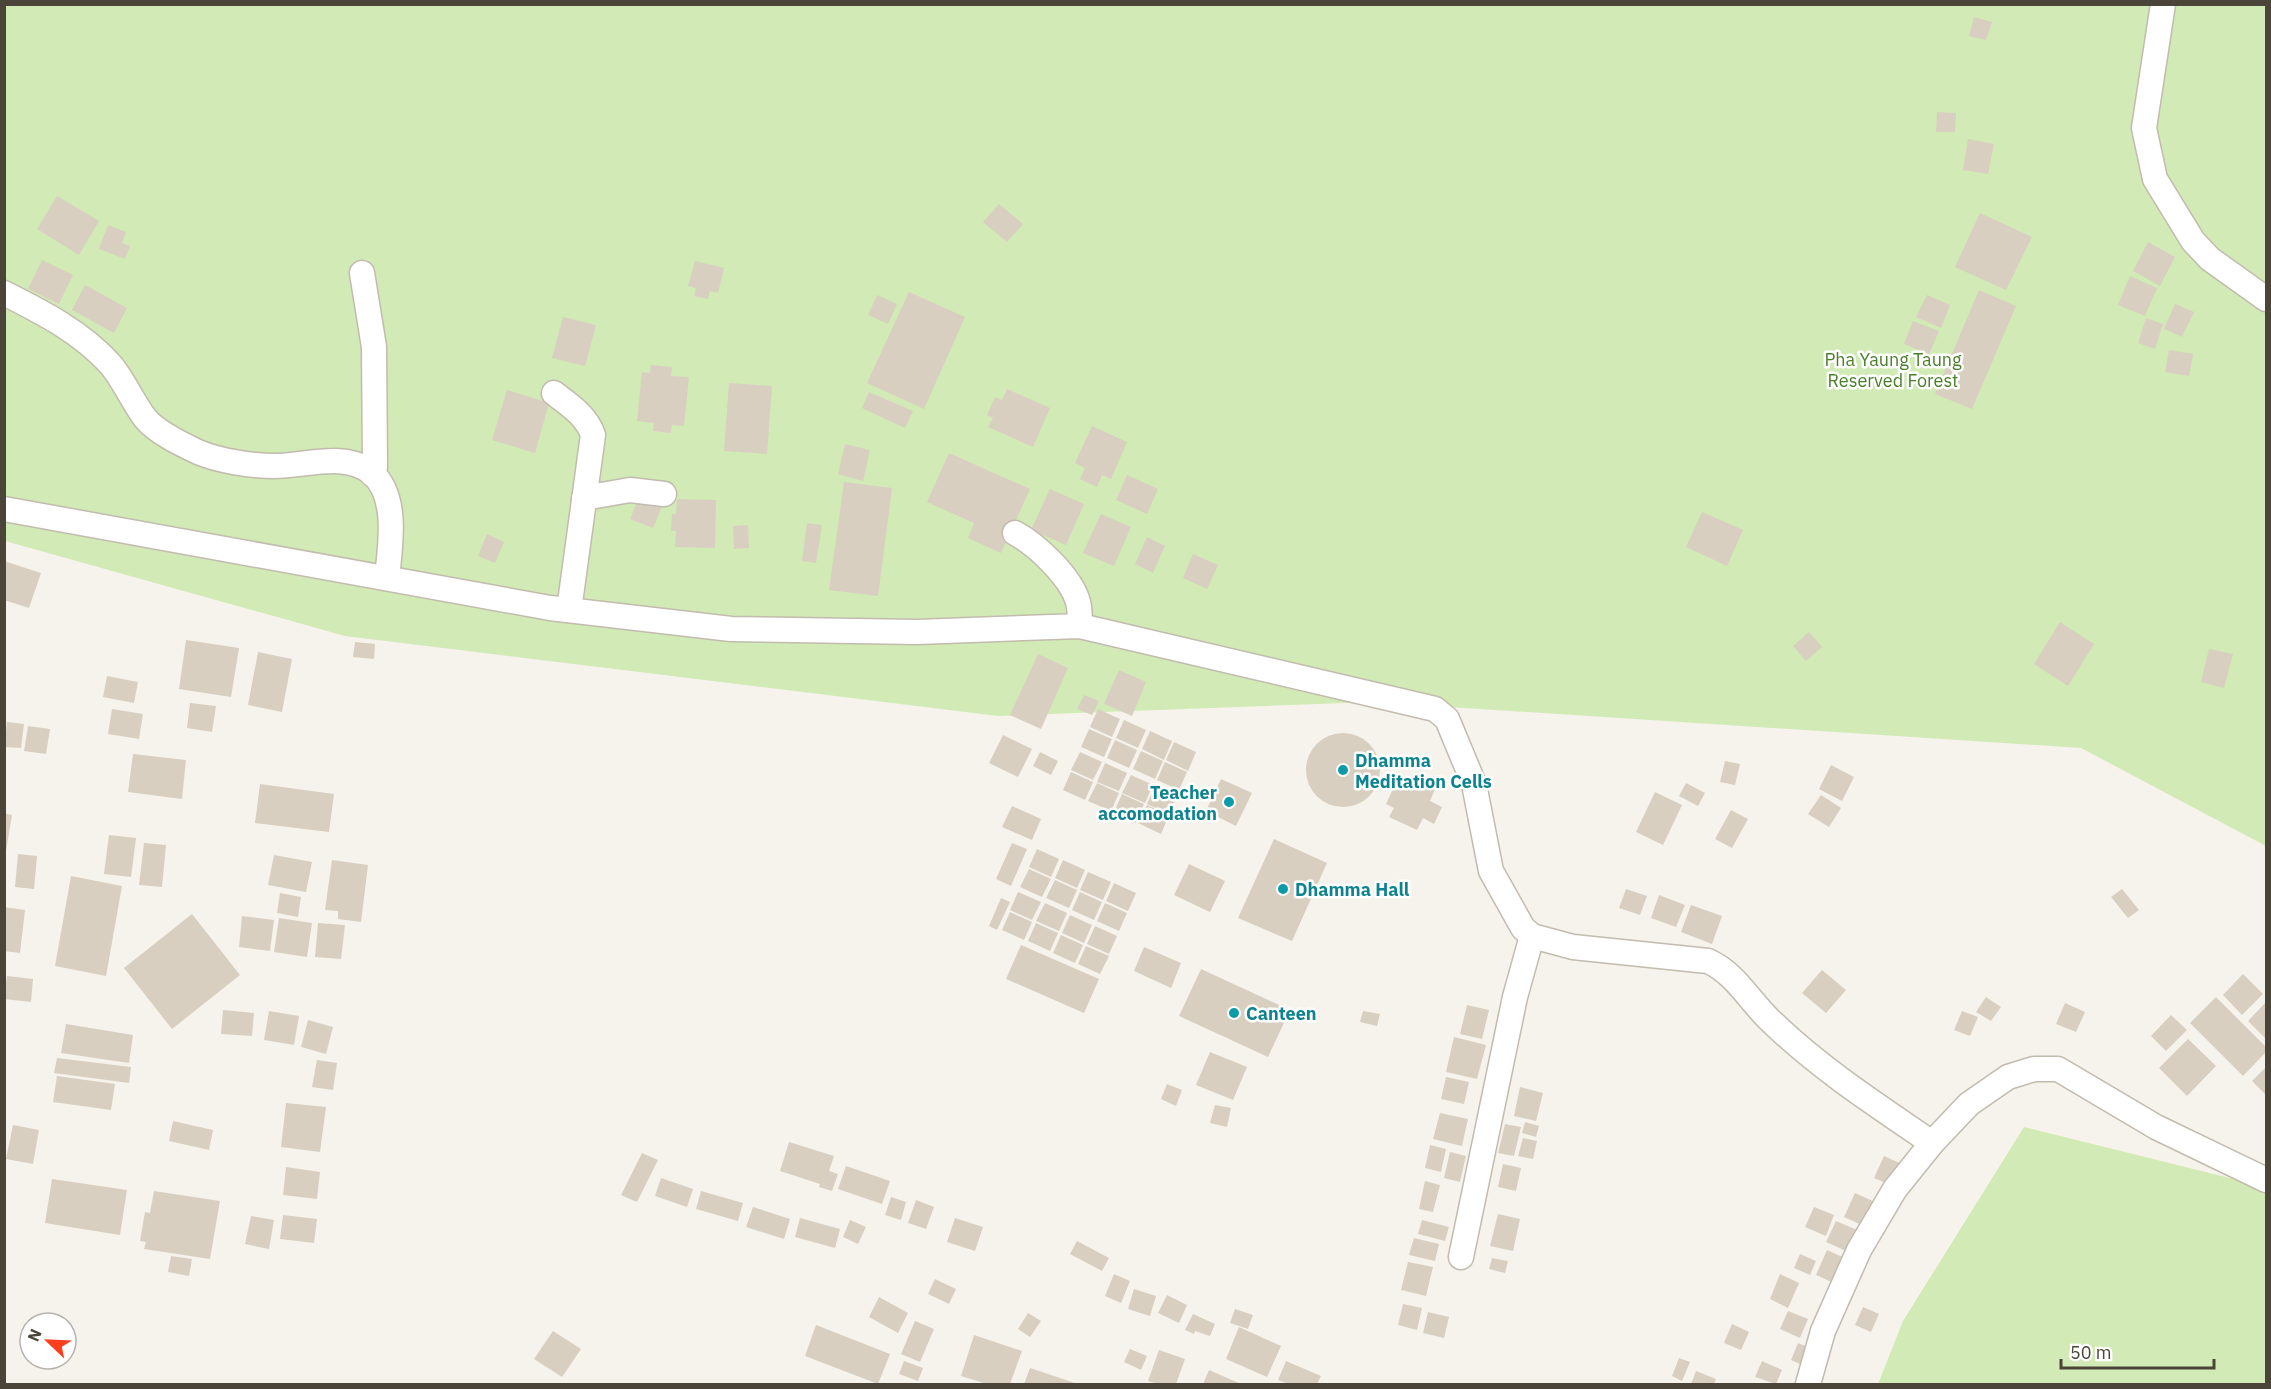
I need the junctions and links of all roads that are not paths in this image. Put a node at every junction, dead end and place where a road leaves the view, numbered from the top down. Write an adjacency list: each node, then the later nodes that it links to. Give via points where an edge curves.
1 (2163, 4): 4 (street, via 2144,128 2155,179 2205,253)
2 (362, 273): 6 (street, via 374,347)
3 (4, 293): 6 (street, via 72,330 110,364 146,419 200,453 272,466 347,462)
4 (2266, 299)
5 (554, 393): 8 (street, via 581,414 593,435)
6 (372, 474): 11 (street, via 380,484 391,515)
7 (664, 494): 8 (street, via 630,490)
8 (584, 498): 12 (street)
9 (4, 509): 11 (street)
10 (1015, 533): 13 (street, via 1029,541 1066,580 1078,603)
11 (387, 578): 12 (street)
12 (569, 610): 13 (street, via 731,629 917,632)
13 (1080, 626): 14 (street, via 1435,709 1447,719 1474,784 1491,871 1523,928)
14 (1532, 936): 15 (street, via 1574,947 1719,965 1772,1023 1824,1068); 17 (street, via 1515,997)
15 (1932, 1143): 16 (street, via 1969,1104 2008,1077 2034,1069 2058,1069 2156,1128); 18 (street, via 1895,1190 1859,1250 1823,1331)
16 (2266, 1180)
17 (1461, 1257)
18 (1808, 1384)

